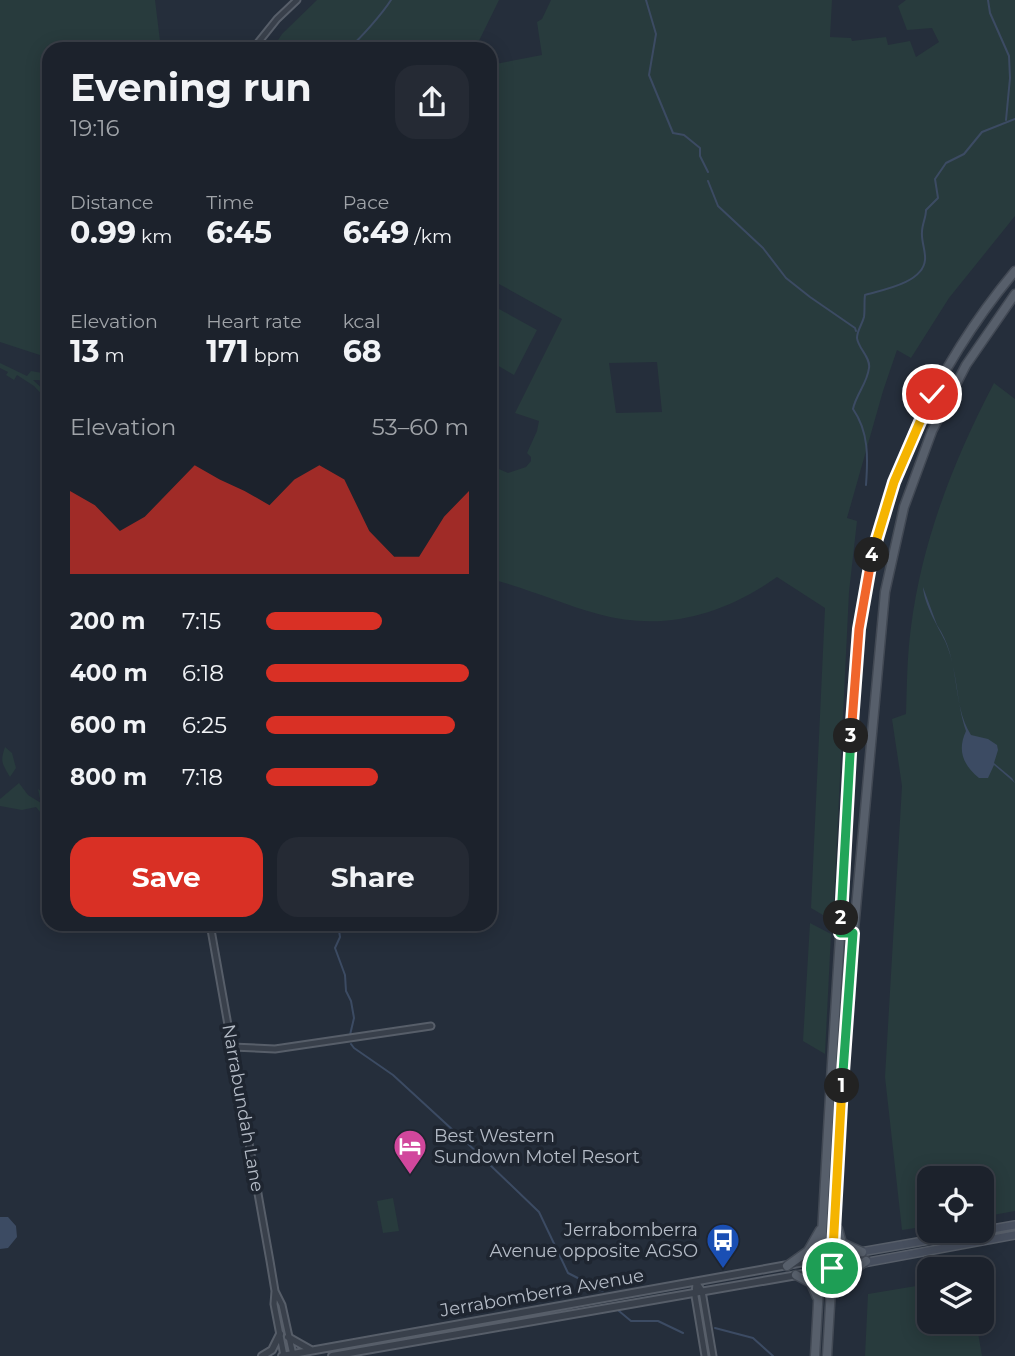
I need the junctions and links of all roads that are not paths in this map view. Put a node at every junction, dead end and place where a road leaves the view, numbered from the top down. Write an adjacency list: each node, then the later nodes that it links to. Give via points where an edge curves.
1 (296, 0): 2 (street)
2 (259, 42)
3 (1015, 271): 6 (main road, via 973,326 932,394 894,482 873,552 857,651)
4 (1015, 294): 7 (main road, via 985,335 944,407 922,454 898,532 881,625)
5 (211, 931): 9 (street, Narrabundah Lane)
6 (840, 933): 7 (main road); 11 (main road)
7 (853, 933): 10 (main road)
8 (431, 1026): 9 (street, via 275,1049)
9 (232, 1047): 25 (street, Narrabundah Lane)
10 (836, 1191): 15 (main road, via 839,1238); 16 (main road)
11 (823, 1219): 17 (main road); 19 (main road, via 808,1251)
12 (1015, 1226): 13 (main road, Jerrabomberra Avenue); 14 (main road)
13 (996, 1228): 14 (main road); 15 (main road, Jerrabomberra Avenue)
14 (1010, 1235): 18 (main road, Jerrabomberra Avenue)
15 (862, 1251): 16 (main road, Jerrabomberra Avenue)
16 (833, 1257): 17 (main road, Jerrabomberra Avenue); 20 (main road)
17 (821, 1259): 19 (street, Jerrabomberra Avenue); 21 (main road)
18 (866, 1261): 20 (main road, Jerrabomberra Avenue); 27 (main road, via 838,1281)
19 (788, 1266): 23 (street, Jerrabomberra Avenue)
20 (832, 1268): 21 (main road, Jerrabomberra Avenue); 27 (main road)
21 (820, 1271): 22 (street, Jerrabomberra Avenue); 29 (main road)
22 (796, 1275): 26 (street, Jerrabomberra Avenue); 29 (main road, via 811,1283)
23 (696, 1282): 24 (street, Jerrabomberra Avenue); 26 (street)
24 (679, 1285): 28 (street); 32 (street, Jerrabomberra Avenue)
25 (275, 1291): 30 (street, Narrabundah Lane); 31 (street, Narrabundah Lane)
26 (699, 1292): 28 (street, Jerrabomberra Avenue); 37 (street); 38 (street)
27 (831, 1292): 40 (main road)
28 (681, 1295): 36 (street, Jerrabomberra Avenue)
29 (818, 1300): 39 (main road)
30 (280, 1334): 34 (street, via 272,1350); 35 (street, Narrabundah Lane)
31 (288, 1337): 32 (street); 33 (street, Narrabundah Lane)
32 (311, 1350): 33 (street, Jerrabomberra Avenue)
33 (293, 1355): 35 (street, Jerrabomberra Avenue)
34 (262, 1356)
35 (283, 1356)
36 (332, 1356)
37 (705, 1356)
38 (713, 1356)
39 (815, 1356)
40 (827, 1356)

